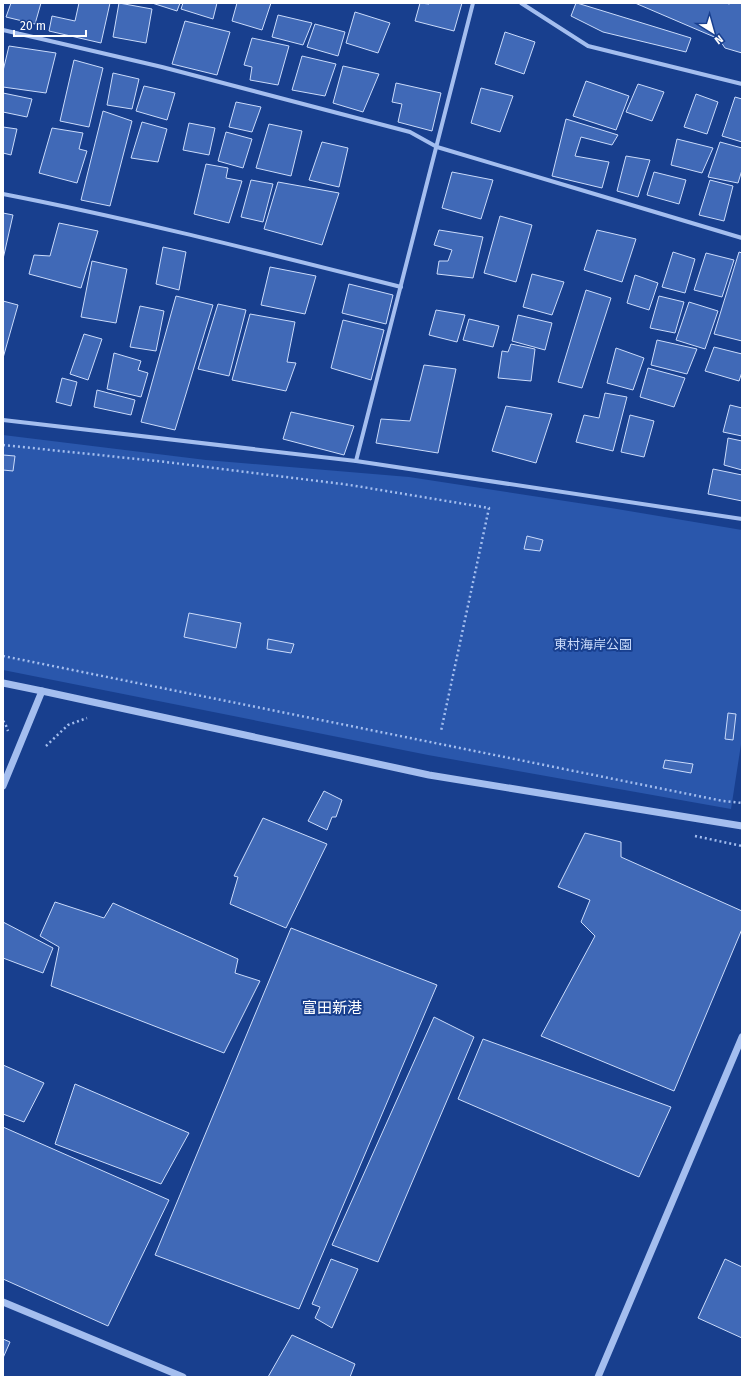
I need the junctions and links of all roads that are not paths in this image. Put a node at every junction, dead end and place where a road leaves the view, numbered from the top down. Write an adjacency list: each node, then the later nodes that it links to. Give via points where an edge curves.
1 (473, 3): 5 (street)
2 (521, 3): 4 (street, via 588,46)
3 (3, 30): 5 (street, via 162,67 410,132)
4 (742, 84)
5 (437, 147): 7 (street); 8 (street)
6 (3, 194): 8 (street, via 232,244)
7 (742, 238)
8 (401, 287): 10 (street)
9 (3, 420): 10 (street)
10 (356, 461): 11 (street)
11 (742, 519)
12 (3, 683): 13 (street)
13 (42, 691): 14 (street); 15 (street, via 429,775)
14 (3, 786)
15 (742, 826)
16 (742, 1037): 19 (street)
17 (3, 1302): 18 (street)
18 (183, 1377)
19 (598, 1377)

